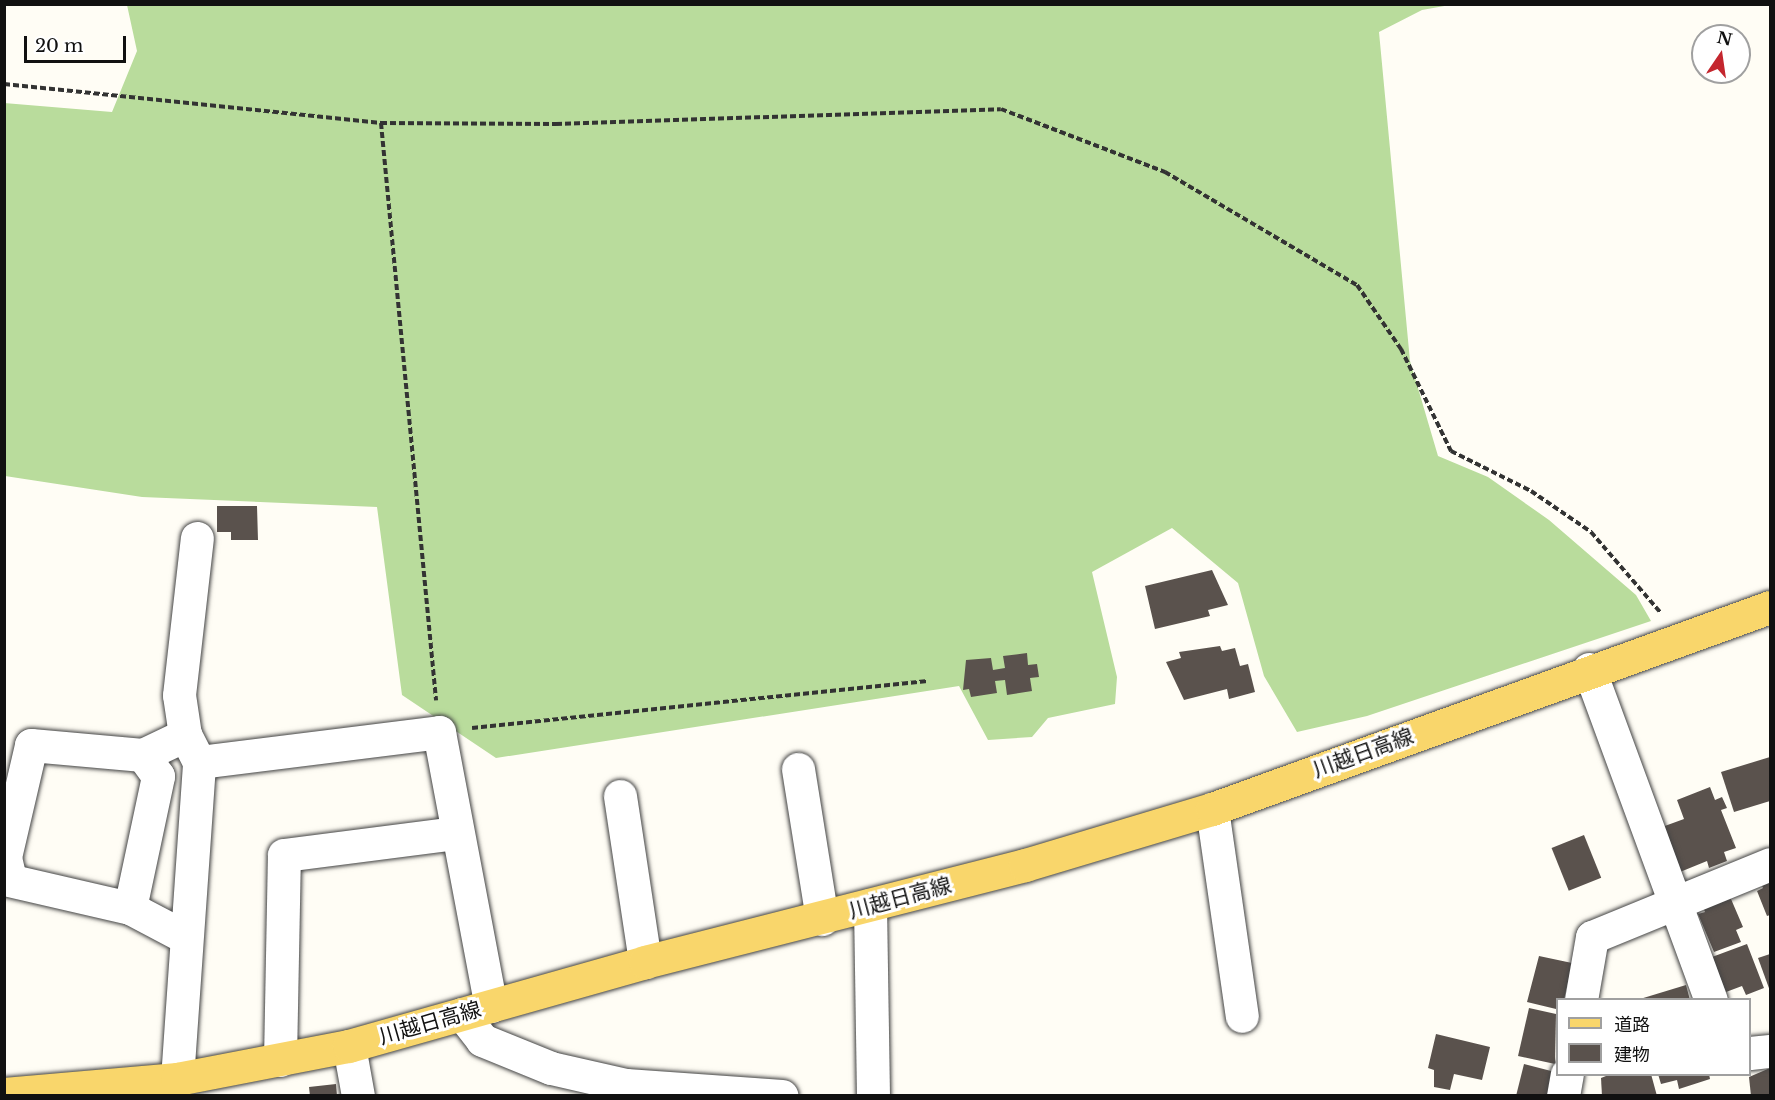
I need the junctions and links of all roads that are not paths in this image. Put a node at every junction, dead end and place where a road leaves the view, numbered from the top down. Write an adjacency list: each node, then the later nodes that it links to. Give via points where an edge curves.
1 (197, 538): 4 (street, via 179,695)
2 (1770, 607): 3 (main road, 川越日高線)
3 (1589, 669): 8 (main road, 川越日高線); 12 (street)
4 (192, 749): 5 (street); 9 (street, via 439,732); 16 (street)
5 (143, 755): 11 (street, via 31,745 5,857); 14 (street, via 158,776)
6 (798, 769): 15 (street)
7 (620, 796): 17 (street)
8 (1212, 809): 13 (main road, 川越日高線); 21 (street)
9 (456, 833): 20 (street); 25 (street, via 284,855)
10 (1770, 864): 12 (street)
11 (7, 879): 14 (street)
12 (1674, 900): 18 (street, via 1592,937); 19 (street)
13 (870, 905): 15 (main road, 川越日高線); 33 (street)
14 (130, 908): 16 (street)
15 (822, 919): 17 (main road, 川越日高線)
16 (185, 937): 27 (street)
17 (645, 962): 20 (main road, 川越日高線)
18 (1581, 998)
19 (1711, 998)
20 (476, 1010): 22 (main road, 川越日高線); 29 (street, via 482,1040 551,1068)
21 (1242, 1016)
22 (349, 1047): 25 (main road, 川越日高線); 31 (street)
23 (1770, 1051): 24 (street)
24 (1751, 1053)
25 (280, 1060): 27 (main road, 川越日高線)
26 (1567, 1076): 34 (street)
27 (177, 1079): 28 (main road, 川越日高線)
28 (68, 1092): 30 (main road, 川越日高線)
29 (697, 1094): 32 (street)
30 (4, 1095)
31 (358, 1095)
32 (782, 1095)
33 (873, 1095)
34 (1563, 1095)

